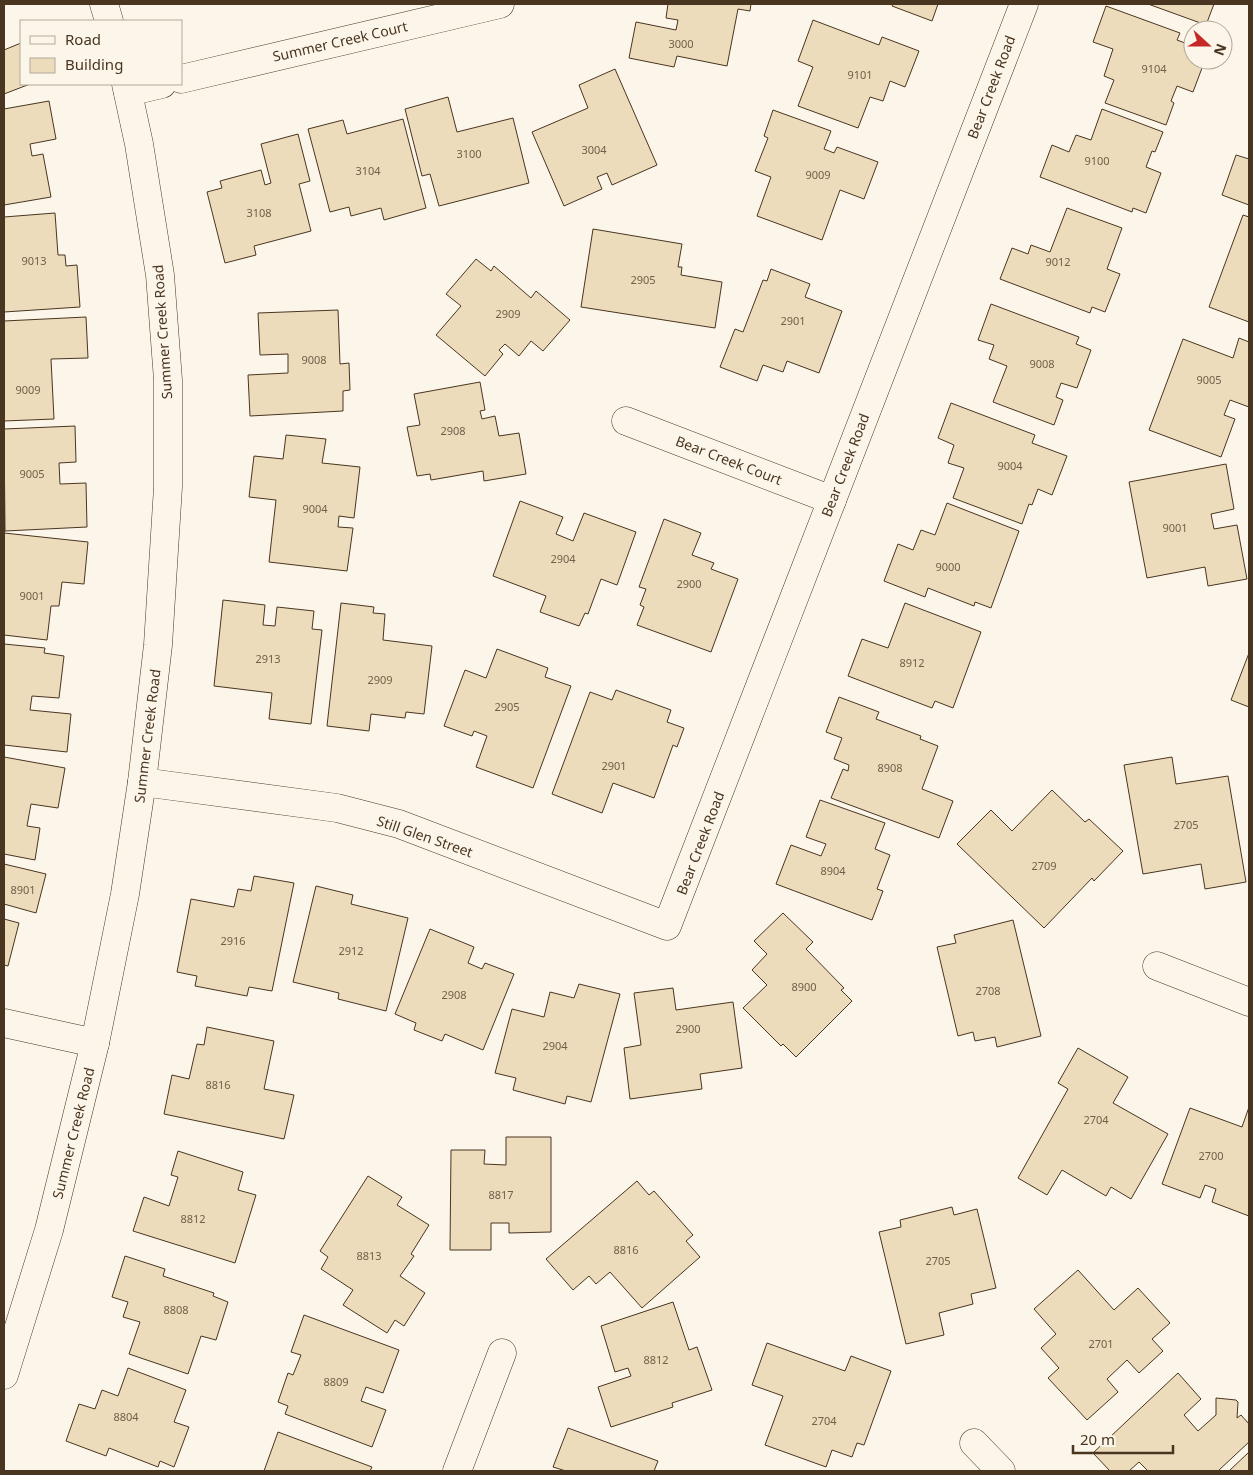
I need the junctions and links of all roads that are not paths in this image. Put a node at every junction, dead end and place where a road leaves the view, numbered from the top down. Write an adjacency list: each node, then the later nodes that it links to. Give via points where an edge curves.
1 (104, 4): 4 (street)
2 (500, 4): 5 (street, Summer Creek Court)
3 (1024, 4): 9 (street, Bear Creek Road)
4 (109, 20)
5 (182, 79)
6 (153, 85): 7 (street)
7 (127, 88): 10 (street, Summer Creek Road, via 140,144 160,275 168,380 168,487 158,645)
8 (626, 421): 9 (street, Bear Creek Court)
9 (832, 500): 11 (street, Bear Creek Road)
10 (142, 782): 11 (street, Still Glen Street, via 337,808 399,824); 15 (street, Summer Creek Road, via 125,894)
11 (667, 926)
12 (1157, 966): 13 (street)
13 (1249, 1002)
14 (4, 1023): 15 (street)
15 (95, 1043): 17 (street, Summer Creek Road, via 49,1230)
16 (502, 1353): 19 (street)
17 (4, 1375)
18 (974, 1443): 20 (street)
19 (457, 1471)
20 (1000, 1471)

